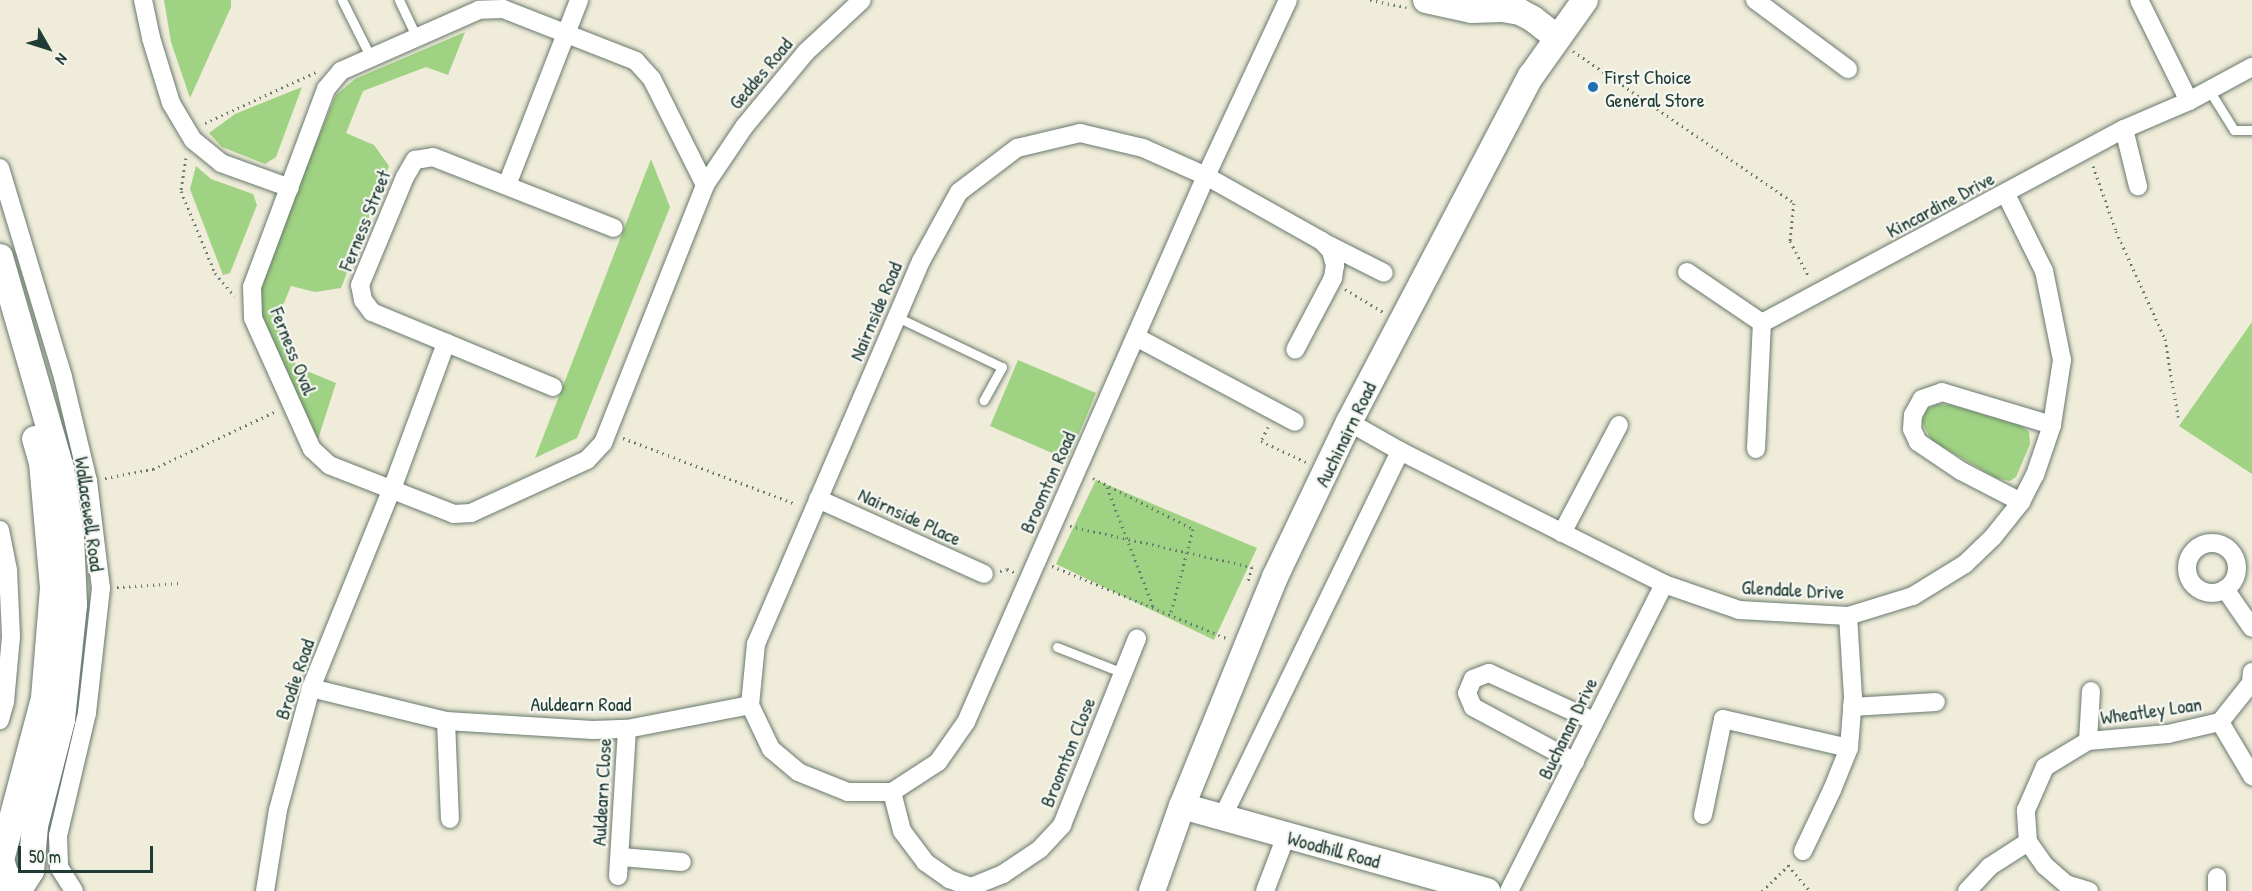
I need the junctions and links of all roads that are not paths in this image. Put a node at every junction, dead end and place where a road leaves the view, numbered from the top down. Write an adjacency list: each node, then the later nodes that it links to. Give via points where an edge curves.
1 (143, 0): 27 (street, via 171,103 193,140 221,163)
2 (342, 0): 15 (lane)
3 (399, 0): 13 (lane)
4 (579, 0): 12 (street)
5 (862, 0): 25 (street, Geddes Road, via 806,52 744,127)
6 (1288, 0): 23 (street, Broomton Road)
7 (1426, 0): 11 (street, via 1472,10)
8 (1755, 0): 17 (street)
9 (2139, 0): 19 (street)
10 (1573, 4): 14 (street, Auchinairn Road)
11 (1522, 6): 14 (street)
12 (567, 33): 13 (street, Ferness Oval, via 504,9 479,10); 24 (street); 25 (street, Ferness Oval, via 636,62 652,79)
13 (417, 38): 15 (street, Ferness Oval)
14 (1557, 38): 43 (street, Auchinairn Road, via 1531,76)
15 (371, 58): 27 (street, Ferness Oval, via 341,71 326,89)
16 (2252, 67): 18 (street, Kincardine Drive)
17 (1848, 69)
18 (2210, 90): 19 (street, Kincardine Drive); 21 (lane, via 2234,130)
19 (2189, 101): 20 (street, Kincardine Drive)
20 (2124, 129): 26 (street); 28 (street, Kincardine Drive)
21 (2252, 130)
22 (0, 168): 89 (street, Wallacewell Road, via 63,377 88,482 101,588 87,713 58,836 58,867)
23 (1206, 176): 30 (street, Nairnside Road); 34 (street, Nairnside Road, via 1143,148 1080,134 1017,148 959,192 921,261); 37 (street, Broomton Road)
24 (507, 184): 29 (street, Ferness Street); 38 (street, Ferness Street, via 433,157 415,160 360,285 363,300 372,312)
25 (705, 185): 48 (street, Ferness Oval, via 603,443 587,460 471,513 454,514)
26 (2138, 186)
27 (290, 188): 48 (street, Ferness Oval, via 252,287 252,318 312,449 329,465)
28 (2006, 194): 36 (street, Kincardine Drive); 45 (street, Glendale Drive, via 2044,271 2062,360)
29 (614, 228)
30 (1322, 241): 33 (street, Nairnside Road); 39 (street, via 1331,251 1335,265 1331,282)
31 (0, 257): 88 (street, Wallacewell Road, via 61,470 72,536 74,604 62,720 35,826 31,871)
32 (1687, 272): 36 (street)
33 (1384, 273)
34 (897, 317): 41 (lane, via 1002,367); 50 (street, Nairnside Road)
35 (0, 319): 87 (street, Wallacewell Road, via 42,463 53,588 44,698 1,860)
36 (1762, 323): 46 (street)
37 (1136, 337): 42 (street); 76 (street, Broomton Road, via 966,722 938,762)
38 (446, 343): 40 (street, Ferness Street); 48 (street)
39 (1294, 350)
40 (553, 387)
41 (984, 400)
42 (1295, 422)
43 (1349, 422): 47 (street, Glendale Drive); 77 (street, Auchinairn Road, via 1264,604)
44 (1619, 425): 52 (street)
45 (2052, 425): 49 (street, Glendale Drive, via 2044,455); 49 (street, via 1942,392 1922,399 1913,415 1912,429 1918,442 1961,471)
46 (1756, 449)
47 (1400, 450): 52 (street, Glendale Drive); 79 (street)
48 (392, 489): 62 (street, Brodie Road)
49 (2020, 502): 56 (street, Glendale Drive, via 1993,537 1965,564 1913,596)
50 (816, 504): 53 (street, Nairnside Place); 65 (street, Nairnside Road, via 756,644)
51 (0, 530): 67 (street, via 8,570 11,637 6,702)
52 (1562, 533): 54 (street, Glendale Drive)
53 (984, 574)
54 (1664, 584): 56 (street, Glendale Drive, via 1739,610); 69 (street, Buchanan Drive)
55 (2225, 590): 57 (street)
56 (1848, 616): 66 (street)
57 (2252, 628)
58 (1137, 638): 61 (street, Broomton Close)
59 (1057, 647): 61 (lane)
60 (2252, 672): 70 (street, Wheatley Loan, via 2251,683)
61 (1123, 673): 76 (street, Broomton Close, via 1062,825 1040,849 1003,874 971,887 933,868 902,831)
62 (311, 688): 68 (street, Auldearn Road); 90 (street, Brodie Road, via 278,810)
63 (2091, 691): 72 (street, Wheatley Loan)
64 (1936, 702): 66 (street)
65 (750, 705): 71 (street, Auldearn Road); 76 (street, via 771,749 798,772 848,792)
66 (1852, 707): 73 (street)
67 (0, 720)
68 (446, 721): 71 (street, Auldearn Road); 80 (street)
69 (1594, 721): 74 (street, Buchanan Drive); 74 (street, via 1490,674 1473,679 1467,693 1473,707)
70 (2220, 722): 72 (street, Wheatley Loan, via 2168,734); 75 (street, Wheatley Loan)
71 (627, 729): 84 (street, Auldearn Close)
72 (2088, 741): 82 (street, Wheatley Loan, via 2045,767 2026,810)
73 (1849, 748): 78 (street, via 1723,719); 83 (street)
74 (1575, 762): 94 (street, Buchanan Drive)
75 (2252, 776)
76 (892, 792)
77 (1182, 806): 79 (street, Woodhill Road); 91 (street, Auchinairn Road)
78 (1703, 815)
79 (1222, 818): 81 (street, Woodhill Road)
80 (450, 819)
81 (1286, 836): 92 (street); 93 (street, Woodhill Road)
82 (2028, 842): 95 (street, via 1989,867); 96 (street, via 2045,866 2066,884)
83 (1803, 851)
84 (621, 857): 85 (street, Auldearn Close); 86 (street, Auldearn Close)
85 (682, 862)
86 (618, 876)
87 (11, 891)
88 (18, 891)
89 (74, 891)
90 (265, 891)
91 (1152, 891)
92 (1265, 891)
93 (1487, 891)
94 (1509, 891)
95 (1967, 891)
96 (2089, 891)

